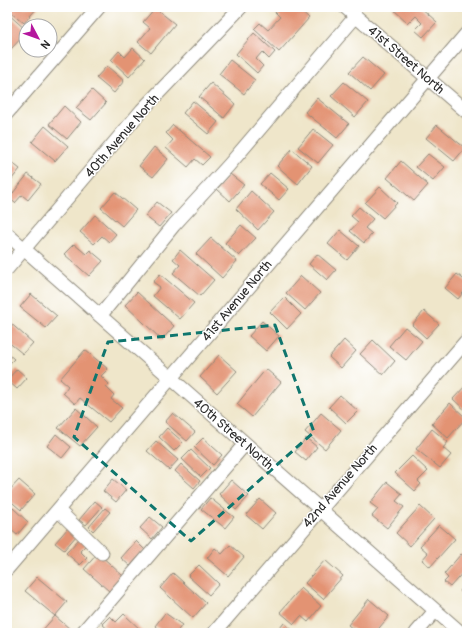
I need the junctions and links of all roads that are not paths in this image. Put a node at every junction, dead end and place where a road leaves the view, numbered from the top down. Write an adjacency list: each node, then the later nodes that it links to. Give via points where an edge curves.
1 (99, 7): 8 (street)
2 (241, 7): 10 (street, 40th Avenue North, via 142,110)
3 (346, 7): 4 (street, 41st Street North)
4 (356, 16): 6 (street, 41st Street North); 12 (street, via 229,165 174,225)
5 (467, 33): 6 (street, 41st Avenue North)
6 (428, 78): 7 (street, 41st Street North); 14 (street, 41st Avenue North)
7 (467, 112)
8 (7, 113)
9 (7, 234): 10 (street, 40th Street North)
10 (24, 249): 11 (street, 40th Avenue North); 12 (street, 40th Street North)
11 (7, 269)
12 (100, 316): 14 (street, 40th Street North)
13 (467, 340): 16 (street, 42nd Avenue North)
14 (171, 379): 15 (street, 40th Street North); 17 (street, 41st Avenue North)
15 (245, 444): 16 (street, 40th Street North); 21 (street)
16 (320, 509): 20 (street, 40th Street North); 22 (street, 42nd Avenue North)
17 (58, 510): 18 (street); 19 (street, 41st Avenue North)
18 (102, 553)
19 (7, 569)
20 (435, 611): 23 (street); 24 (street, 40th Street North)
21 (82, 633)
22 (214, 633)
23 (416, 633)
24 (461, 633)

